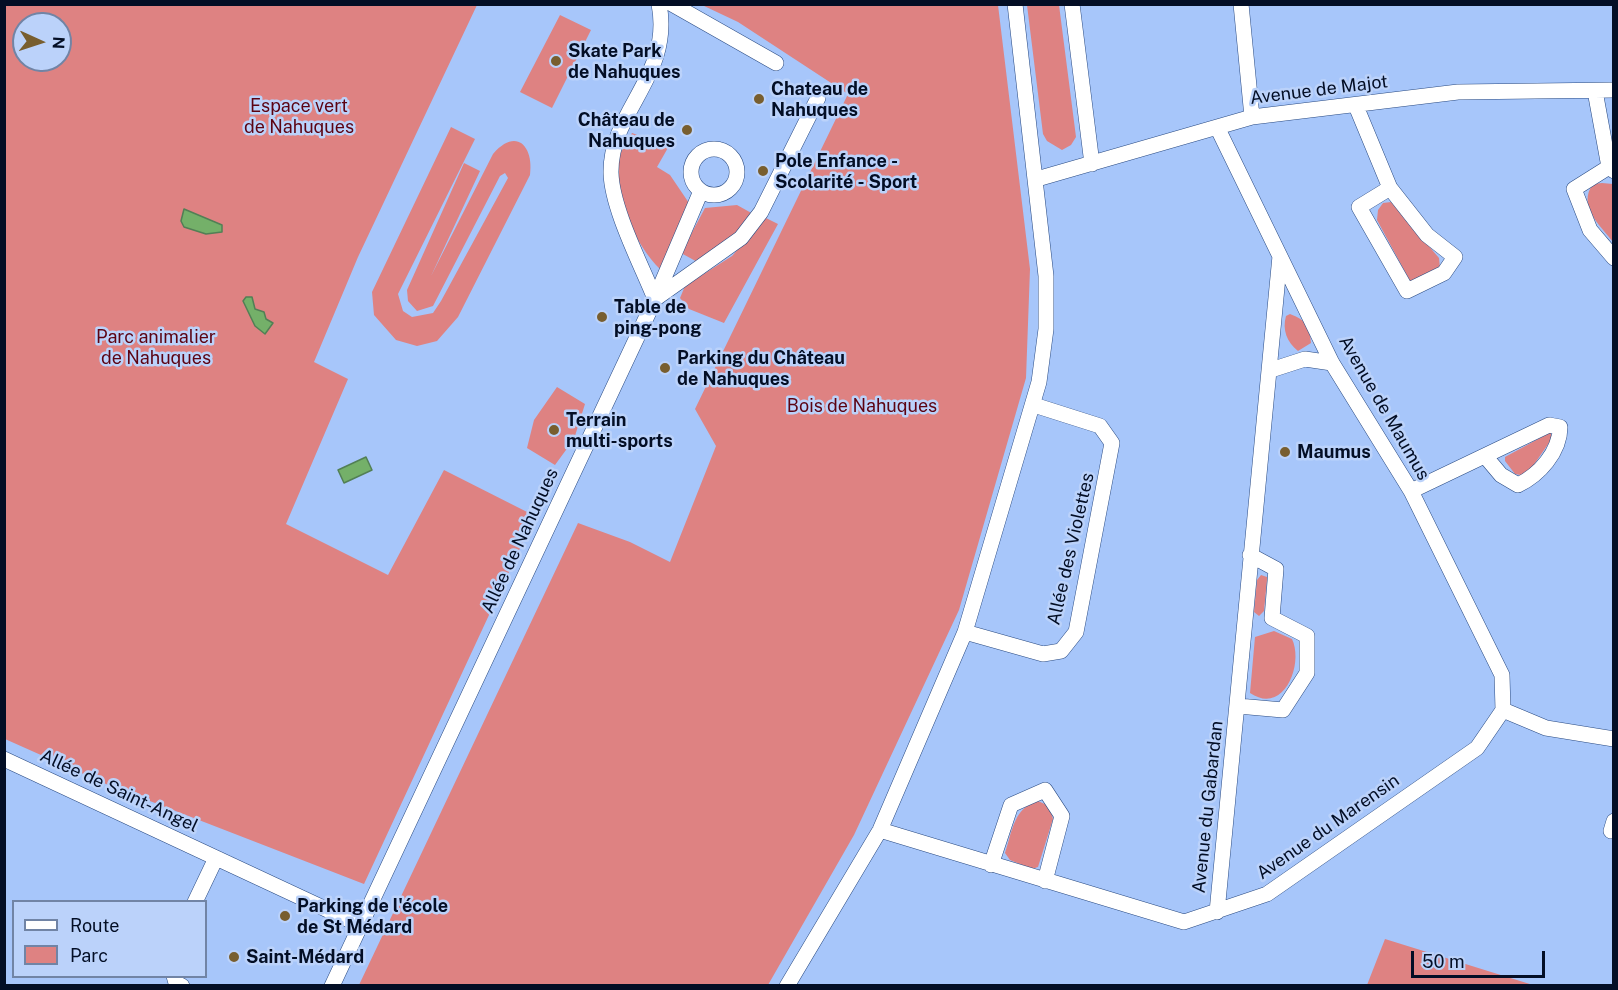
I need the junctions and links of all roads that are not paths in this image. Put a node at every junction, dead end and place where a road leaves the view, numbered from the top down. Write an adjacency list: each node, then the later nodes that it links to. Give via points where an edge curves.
1 (659, 4): 20 (street, via 663,25 659,54 615,142 611,173 617,205)
2 (672, 4): 6 (street)
3 (1016, 4): 15 (street)
4 (1072, 4): 13 (street)
5 (1241, 4): 11 (street)
6 (776, 63)
7 (1614, 90): 8 (street, Avenue de Majot)
8 (1595, 91): 10 (street, Avenue de Majot, via 1458,92); 14 (street)
9 (818, 98): 20 (street, via 761,212 741,238)
10 (1356, 106): 11 (street, Avenue de Majot); 16 (street)
11 (1252, 117): 12 (street, Avenue de Majot)
12 (1218, 129): 13 (street, Avenue de Majot); 18 (street, Avenue de Maumus)
13 (1092, 164): 15 (street, Avenue de Majot)
14 (1611, 169): 19 (street, via 1574,189 1590,230)
15 (1037, 180): 23 (street, via 1046,276 1046,329)
16 (1390, 188): 16 (street, via 1427,235 1455,257 1444,273 1407,291 1359,207)
17 (701, 191): 20 (street, Allée de Nahuques)
18 (1280, 256): 21 (street, Avenue de Maumus); 22 (street, Avenue du Gabardan)
19 (1614, 258)
20 (655, 299): 38 (street, Allée de Nahuques)
21 (1332, 363): 22 (street, via 1305,359); 25 (street, Avenue de Maumus)
22 (1270, 370): 26 (street, Avenue du Gabardan)
23 (1034, 405): 27 (street); 27 (street, Allée des Violettes, via 1100,426 1112,444 1076,632 1061,651 1043,654)
24 (1485, 456): 24 (street, via 1549,425 1560,427 1560,438 1550,456 1531,479 1518,485 1501,475); 25 (street)
25 (1411, 492): 29 (street, Avenue de Maumus, via 1502,675)
26 (1250, 555): 28 (street, Avenue du Gabardan); 28 (street, Avenue du Gabardan, via 1276,569 1272,618 1307,636 1307,673 1283,710)
27 (965, 632): 32 (street)
28 (1238, 706): 37 (street, Avenue du Gabardan)
29 (1503, 711): 30 (street, via 1546,728); 37 (street, Avenue du Marensin, via 1477,748 1267,894)
30 (1614, 739)
31 (4, 759): 33 (street, Allée de Saint-Angel)
32 (880, 830): 34 (street, Avenue du Marensin); 40 (street)
33 (216, 858): 36 (street); 38 (street, Allée de Saint-Angel)
34 (991, 866): 35 (street, Avenue du Marensin); 35 (street, via 1011,805 1045,790 1062,816)
35 (1045, 881): 37 (street, Avenue du Marensin, via 1184,922)
36 (196, 900)
37 (1217, 912)
38 (362, 926): 39 (street, Allée de Nahuques)
39 (332, 986)
40 (787, 986)

